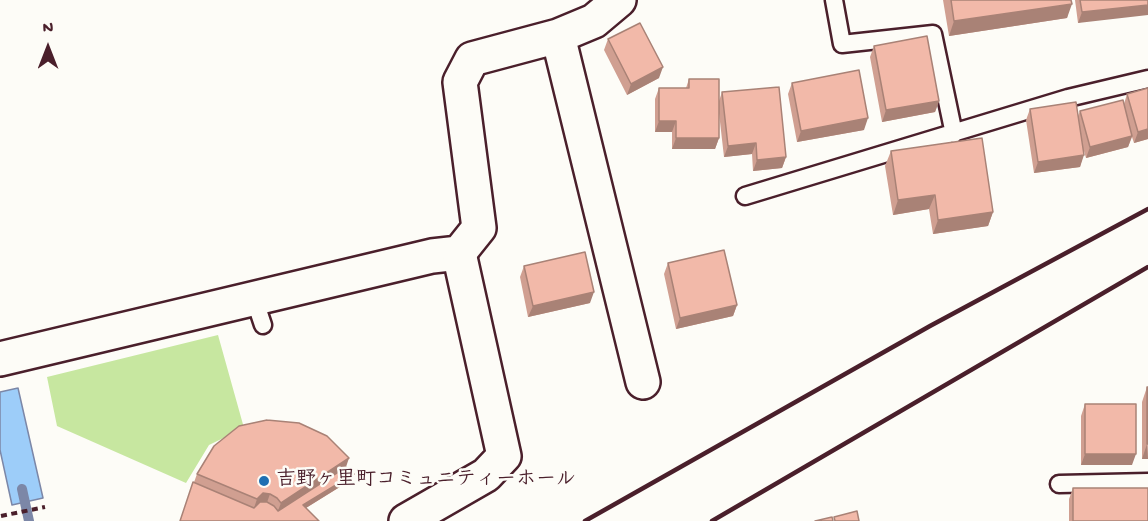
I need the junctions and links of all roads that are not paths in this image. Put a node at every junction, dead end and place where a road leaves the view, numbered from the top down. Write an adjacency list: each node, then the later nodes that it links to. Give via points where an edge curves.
1 (620, 0): 3 (street, via 594,21)
2 (834, 0): 5 (lane, via 842,44 933,34)
3 (558, 36): 7 (street, via 472,59 460,82 479,228); 9 (street)
4 (1148, 79): 5 (lane, via 1068,98)
5 (954, 134): 6 (lane)
6 (745, 196)
7 (459, 253): 8 (street, via 432,256 258,311); 12 (street, via 504,456 486,475)
8 (0, 359)
9 (643, 382)
10 (1148, 482): 11 (lane)
11 (1059, 484)
12 (406, 521)

